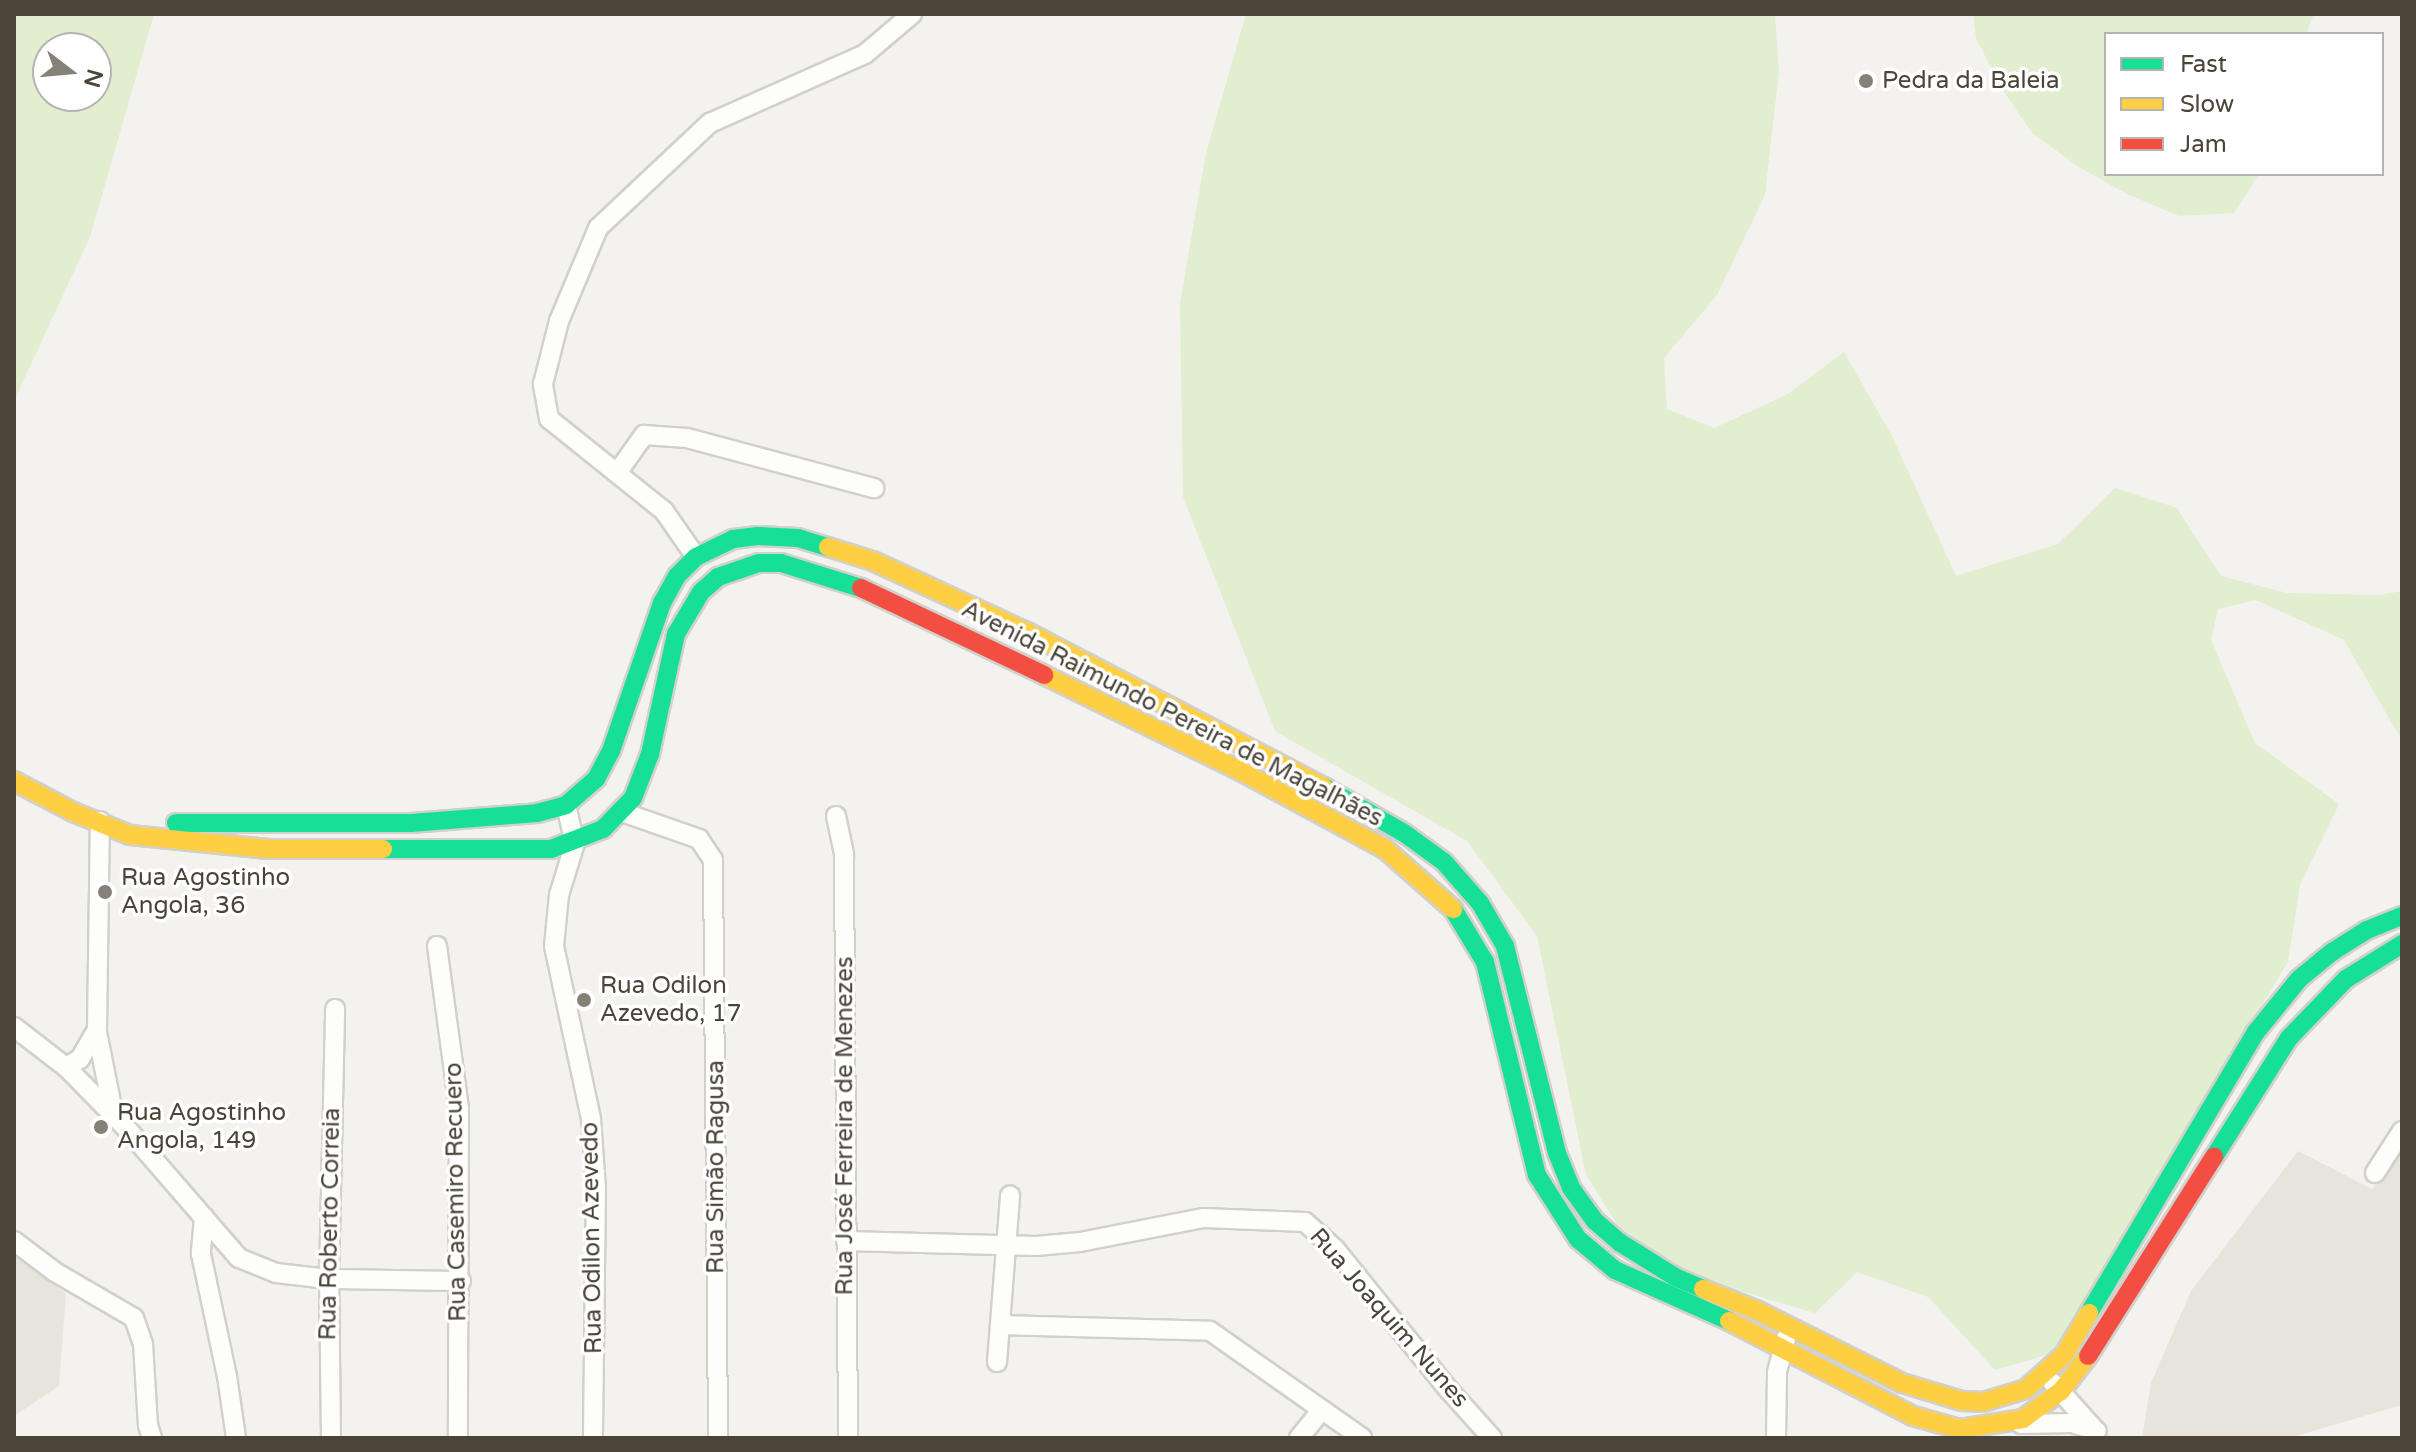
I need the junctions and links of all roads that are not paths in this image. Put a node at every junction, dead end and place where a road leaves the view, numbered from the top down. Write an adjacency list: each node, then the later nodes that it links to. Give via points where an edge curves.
1 (912, 14): 2 (street, via 865,54 710,123 598,228 559,321 543,384 549,419)
2 (617, 473): 3 (street, via 644,435 687,438); 4 (street, via 664,511)
3 (874, 488)
4 (696, 557): 5 (main road, Avenida Raimundo Pereira de Magalhães, via 662,603); 30 (main road, Avenida Raimundo Pereira de Magalhães, via 733,539 758,536 798,538 873,561 1027,632 1404,833 1444,862 1480,903 1505,946 1557,1153 1571,1188 1595,1221 1665,1272)
5 (628, 707): 7 (main road, Avenida Raimundo Pereira de Magalhães, via 596,779); 8 (main road, via 609,781 610,794)
6 (14, 781): 10 (main road, Avenida Raimundo Pereira de Magalhães)
7 (566, 805): 10 (main road, Avenida Raimundo Pereira de Magalhães, via 537,813 411,823); 11 (street)
8 (622, 812): 11 (main road, Avenida Raimundo Pereira de Magalhães); 31 (main road, Avenida Raimundo Pereira de Magalhães, via 650,754 676,634 701,592 718,577 759,563 781,563 868,590 927,616 1346,826 1429,884 1462,920 1485,962 1537,1175 1563,1220 1615,1270); 43 (street, Rua Simão Ragusa, via 699,839 713,860)
9 (836, 816): 25 (street, Rua José Ferreira de Menezes, via 844,855)
10 (100, 821): 11 (main road, Avenida Raimundo Pereira de Magalhães, via 130,835 268,849 529,851); 17 (street)
11 (575, 843): 42 (street, Rua Odilon Azevedo, via 559,895 554,946 591,1119 596,1188)
12 (2402, 916): 33 (main road, via 2332,952 2299,979 2256,1032 2080,1334)
13 (2402, 944): 34 (main road, Avenida Raimundo Pereira de Magalhães, via 2346,979 2289,1038)
14 (437, 946): 28 (street, Rua Casemiro Recuero, via 459,1109)
15 (335, 1009): 27 (street, Rua Roberto Correia)
16 (14, 1027): 18 (street)
17 (97, 1029): 18 (street, via 80,1059); 19 (street)
18 (66, 1067): 19 (street)
19 (114, 1116): 23 (street)
20 (2402, 1131): 21 (street)
21 (2375, 1173)
22 (1010, 1196): 26 (street)
23 (204, 1217): 27 (street, via 239,1258 259,1268); 39 (street, via 201,1254)
24 (14, 1241): 38 (street, via 134,1318 143,1344)
25 (846, 1241): 26 (street, Rua Joaquim Nunes); 44 (street, Rua José Ferreira de Menezes)
26 (1006, 1248): 29 (street); 47 (street, Rua Joaquim Nunes, via 1080,1242 1204,1218 1305,1222 1335,1249)
27 (329, 1279): 28 (street); 40 (street, Rua Roberto Correia)
28 (461, 1281): 41 (street, Rua Casemiro Recuero)
29 (1000, 1325): 32 (street); 35 (street, via 1210,1331)
30 (1789, 1327): 31 (street); 33 (main road, via 1796,1320 1821,1321 1942,1397 1983,1402 2026,1389)
31 (1783, 1346): 36 (main road, Avenida Raimundo Pereira de Magalhães, via 1913,1416 1960,1429); 48 (street, via 1777,1372)
32 (997, 1362)
33 (2045, 1376): 34 (street)
34 (2061, 1391): 36 (main road, Avenida Raimundo Pereira de Magalhães, via 2023,1419); 37 (street)
35 (1322, 1410): 45 (street); 46 (street)
36 (1993, 1426): 37 (street, via 2072,1423)
37 (2099, 1435)
38 (152, 1438)
39 (236, 1438)
40 (331, 1438)
41 (458, 1438)
42 (593, 1438)
43 (718, 1438)
44 (848, 1438)
45 (1299, 1438)
46 (1362, 1438)
47 (1492, 1438)
48 (1776, 1438)

